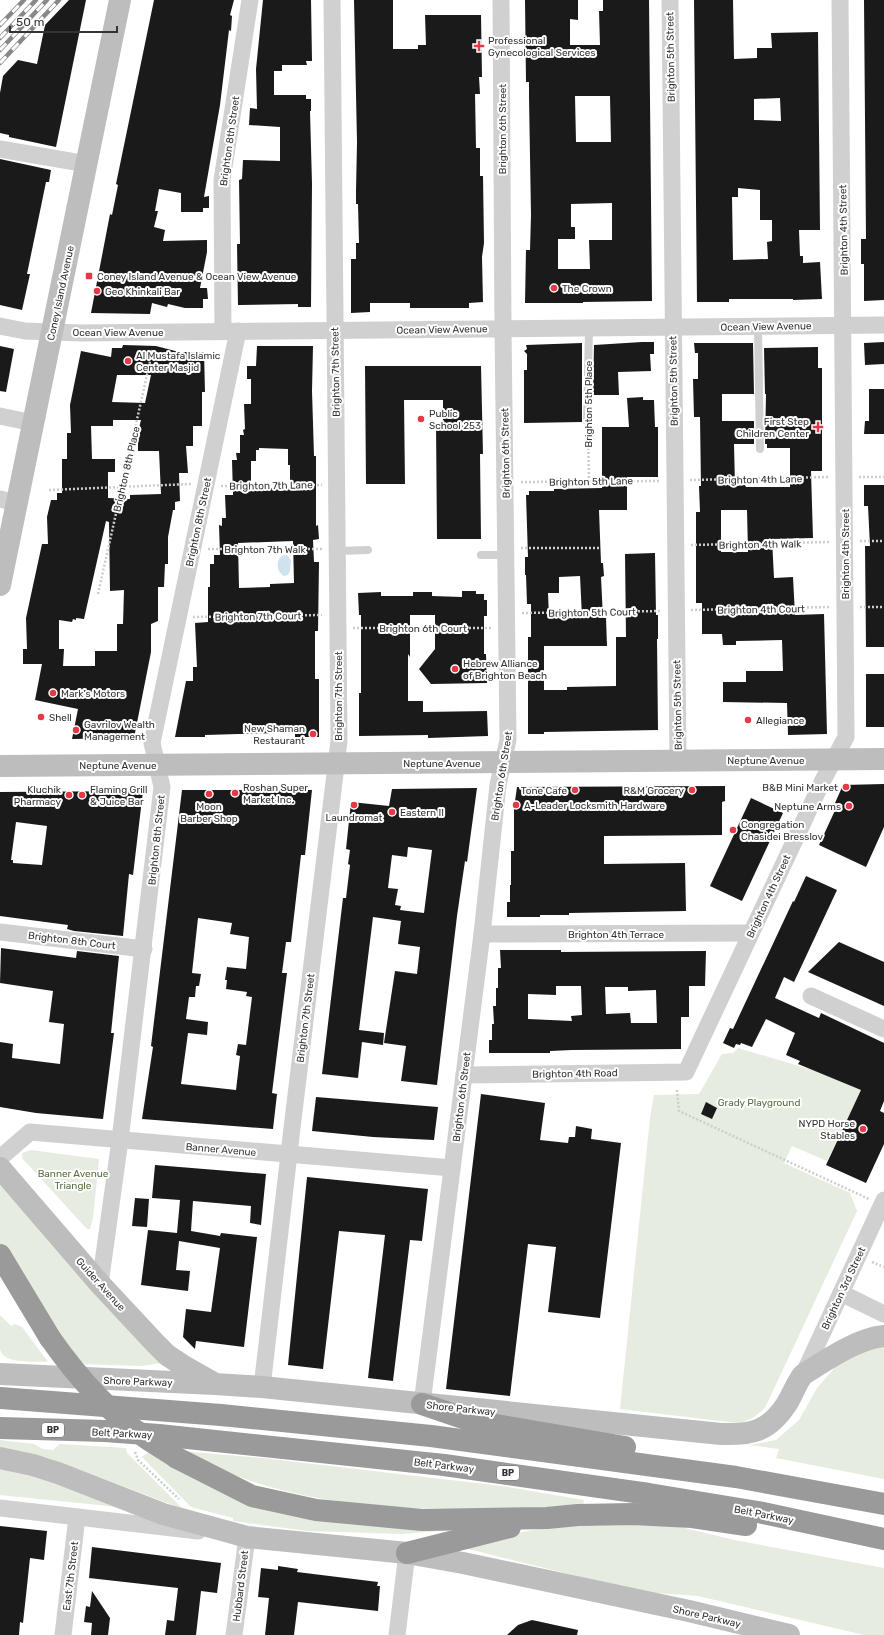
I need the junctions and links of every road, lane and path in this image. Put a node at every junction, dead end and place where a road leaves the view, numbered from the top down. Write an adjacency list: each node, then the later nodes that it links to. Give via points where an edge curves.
1 (120, 0): 8 (main road, Coney Island Avenue)
2 (250, 0): 17 (street, Brighton 8th Street, via 222,180)
3 (332, 0): 16 (street, Brighton 7th Street)
4 (501, 0): 15 (street, Brighton 6th Street)
5 (670, 0): 13 (street, Brighton 5th Street)
6 (840, 0): 9 (street, Brighton 4th Street)
7 (0, 149): 8 (street)
8 (87, 164): 18 (main road, Coney Island Avenue)
9 (843, 325): 10 (street, Ocean View Avenue); 12 (street, Ocean View Avenue); 60 (street, Brighton 4th Street, via 846,737)
10 (884, 325)
11 (0, 326): 18 (street, Ocean View Avenue, via 25,331)
12 (758, 326): 13 (street, Ocean View Avenue); 23 (lane)
13 (673, 327): 14 (street, Ocean View Avenue); 61 (street, Brighton 5th Street)
14 (589, 328): 15 (street, Ocean View Avenue); 21 (lane, Brighton 5th Place)
15 (503, 329): 16 (street, Ocean View Avenue); 45 (street, Brighton 6th Street)
16 (335, 330): 17 (street, Ocean View Avenue); 43 (street, Brighton 7th Street)
17 (231, 331): 18 (street, Ocean View Avenue); 64 (street, Brighton 8th Street, via 152,743)
18 (52, 332): 22 (main road, Coney Island Avenue)
19 (154, 343): 34 (path, Brighton 8th Place)
20 (0, 416): 22 (street)
21 (587, 422): 28 (path, Brighton 5th Place)
22 (33, 423): 36 (main road, Coney Island Avenue)
23 (760, 448)
24 (859, 477): 25 (path)
25 (884, 477)
26 (830, 478): 27 (path, Brighton 4th Lane)
27 (690, 480)
28 (589, 481): 29 (path, Brighton 5th Lane); 30 (path, Brighton 5th Lane)
29 (662, 481)
30 (521, 482)
31 (193, 484): 34 (path)
32 (322, 485): 33 (path, Brighton 7th Lane)
33 (220, 486)
34 (122, 487): 35 (path); 48 (path, Brighton 8th Place)
35 (49, 490)
36 (9, 501): 47 (main road, Coney Island Avenue)
37 (860, 541): 38 (path)
38 (884, 541)
39 (830, 542): 40 (path, Brighton 4th Walk)
40 (690, 546)
41 (601, 548): 45 (path)
42 (208, 550): 43 (path, Brighton 7th Walk)
43 (330, 550): 44 (lane); 63 (street, Brighton 7th Street, via 339,741)
44 (368, 550)
45 (514, 551): 46 (lane); 62 (street, Brighton 6th Street, via 508,740)
46 (481, 555)
47 (0, 584)
48 (98, 594)
49 (831, 607): 52 (path, Brighton 4th Court)
50 (860, 607): 51 (path)
51 (884, 607)
52 (690, 610)
53 (662, 611): 54 (path, Brighton 5th Court)
54 (522, 614)
55 (323, 615): 56 (path, Brighton 7th Court)
56 (193, 617)
57 (353, 628): 58 (path, Brighton 6th Court)
58 (493, 628)
59 (884, 759): 60 (main road, Neptune Avenue)
60 (834, 760): 61 (main road, Neptune Avenue); 67 (street, Brighton 4th Street)
61 (678, 761): 62 (main road, Neptune Avenue)
62 (503, 762): 63 (main road, Neptune Avenue); 68 (street, Brighton 6th Street, via 498,785)
63 (337, 764): 64 (main road, Neptune Avenue); 76 (street, Brighton 7th Street)
64 (157, 765): 65 (main road, Neptune Avenue); 69 (street, Brighton 8th Street, via 162,787)
65 (0, 766)
66 (0, 932): 69 (street, Brighton 8th Court)
67 (750, 933): 68 (street, Brighton 4th Terrace); 72 (street, Brighton 4th Street)
68 (482, 934): 73 (street, Brighton 6th Street)
69 (144, 949): 75 (street, Brighton 8th Street)
70 (811, 996): 71 (street)
71 (884, 1029)
72 (686, 1072): 73 (street, Brighton 4th Road)
73 (464, 1075): 79 (street, Brighton 6th Street)
74 (677, 1090): 80 (path, via 679,1111)
75 (120, 1140): 76 (street, Banner Avenue); 77 (street, Banner Avenue, via 30,1132); 84 (street, Brighton 8th Street)
76 (288, 1154): 79 (street, Banner Avenue); 91 (street, Brighton 7th Street)
77 (0, 1158)
78 (0, 1168): 84 (main road, Guider Avenue)
79 (452, 1168): 93 (street, Brighton 6th Street)
80 (877, 1200): 85 (street, Brighton 3rd Street)
81 (0, 1255): 102 (highway, bridge, via 61,1355 117,1414 145,1438 177,1458 252,1496 316,1510 422,1520)
82 (871, 1262): 83 (path)
83 (884, 1267)
84 (100, 1284): 90 (main road, Guider Avenue, via 167,1354)
85 (841, 1293): 86 (street); 89 (street, Brighton 3rd Street)
86 (884, 1314)
87 (884, 1336): 89 (main road, Shore Parkway, via 835,1354)
88 (0, 1374): 90 (main road, Shore Parkway)
89 (803, 1375): 93 (main road, Shore Parkway, via 786,1405 773,1421 756,1432 742,1435)
90 (215, 1384): 91 (main road, Shore Parkway)
91 (262, 1387): 93 (main road, Shore Parkway)
92 (0, 1398): 97 (highway, via 122,1406 431,1436)
93 (422, 1404): 97 (highway, via 472,1421 640,1450)
94 (0, 1428): 103 (highway, Belt Parkway / BP, via 159,1435 444,1465 657,1495 758,1512)
95 (134, 1450): 98 (path, via 138,1460)
96 (0, 1458): 104 (main road, Shore Parkway, via 58,1472 163,1514)
97 (736, 1477): 99 (highway)
98 (184, 1504)
99 (884, 1504)
100 (0, 1508): 101 (street, Shore Parkway)
101 (77, 1517): 104 (street, Shore Parkway); 107 (street, East 7th Street)
102 (547, 1518): 103 (highway, via 633,1514 692,1517 802,1534); 106 (highway)
103 (855, 1534): 105 (highway, Belt Parkway / BP)
104 (247, 1537): 106 (main road, Shore Parkway); 108 (street, Hubbard Street)
105 (884, 1539)
106 (406, 1553): 109 (street); 110 (main road, Shore Parkway, via 463,1563)
107 (63, 1635)
108 (234, 1635)
109 (397, 1635)
110 (789, 1635)

